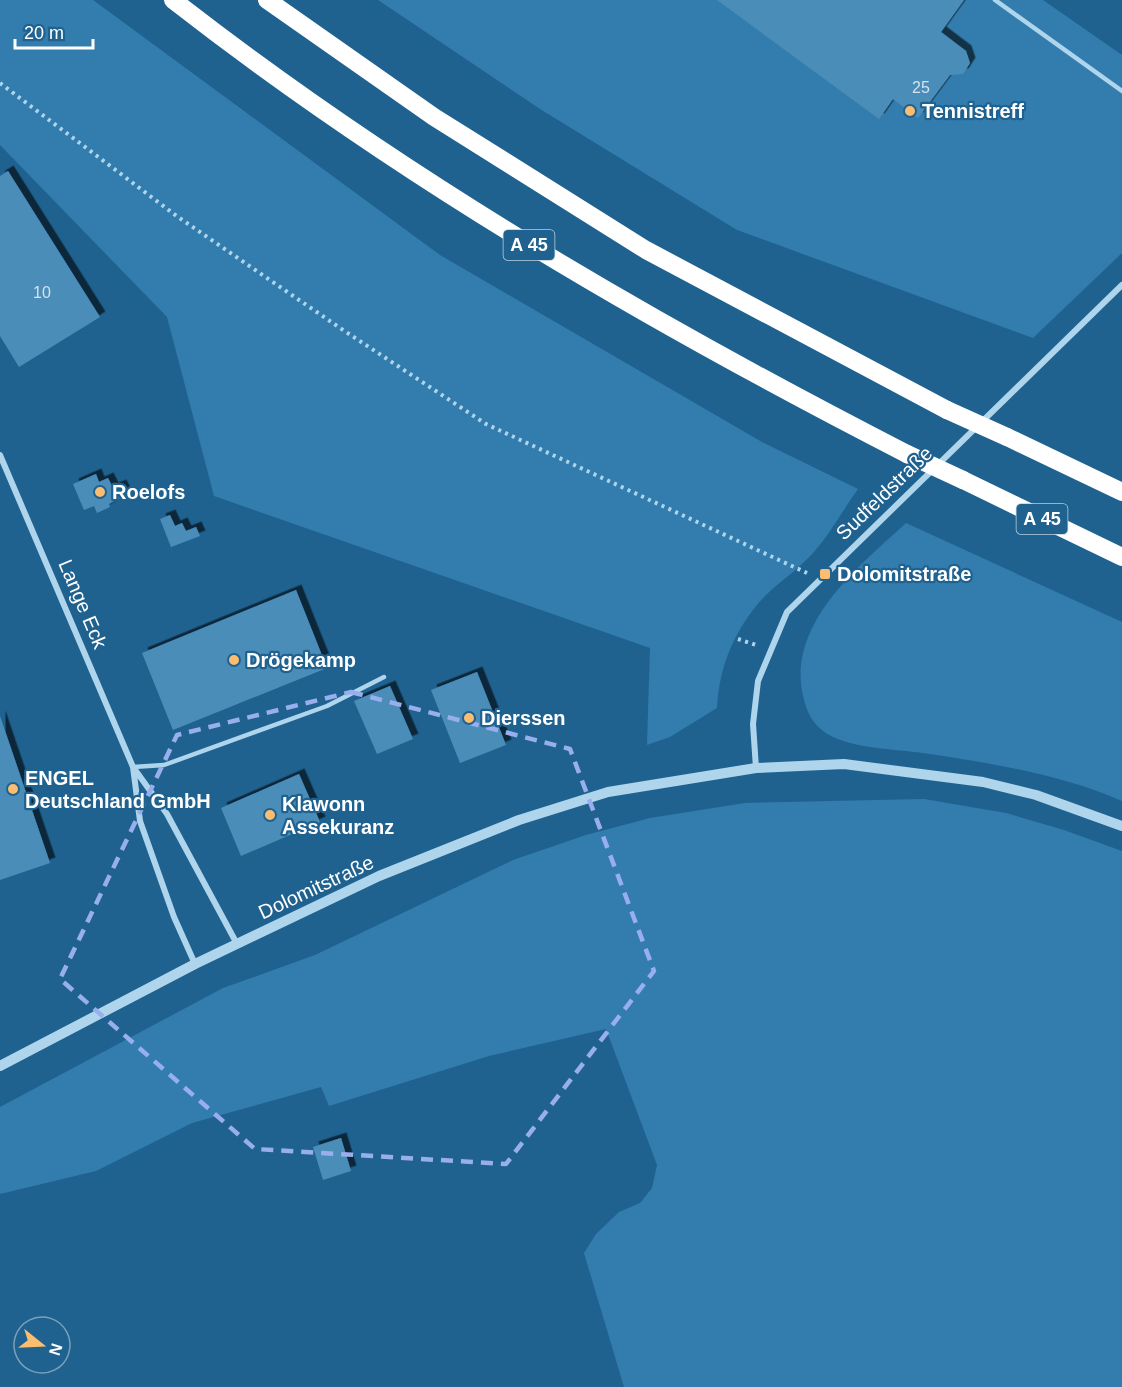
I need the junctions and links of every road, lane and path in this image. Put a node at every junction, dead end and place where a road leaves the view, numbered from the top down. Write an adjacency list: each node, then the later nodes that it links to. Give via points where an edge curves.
1 (173, 0): 9 (highway, A 45, bridge, via 338,121 558,263 729,361 907,454)
2 (267, 0): 8 (highway, bridge, via 434,117 646,250 946,410)
3 (995, 0): 5 (lane)
4 (0, 83): 10 (path, via 178,216 486,424)
5 (1122, 91)
6 (1122, 285): 10 (street, Sudfeldstraße)
7 (0, 455): 12 (street, Lange Eck)
8 (1122, 492)
9 (1122, 557)
10 (819, 578): 13 (street, Sudfeldstraße, via 787,612 758,681 753,723)
11 (384, 678): 12 (lane, via 327,706 164,765)
12 (133, 767): 15 (street, Lange Eck, via 167,814); 16 (street, Lange Eck, via 140,821)
13 (756, 768): 14 (street, Dolomitstraße, via 844,764 983,782 1036,795); 15 (street, Dolomitstraße, via 608,792 519,820 380,876)
14 (1122, 826)
15 (237, 944): 16 (street, Dolomitstraße)
16 (195, 964): 17 (street, Dolomitstraße)
17 (0, 1066)

